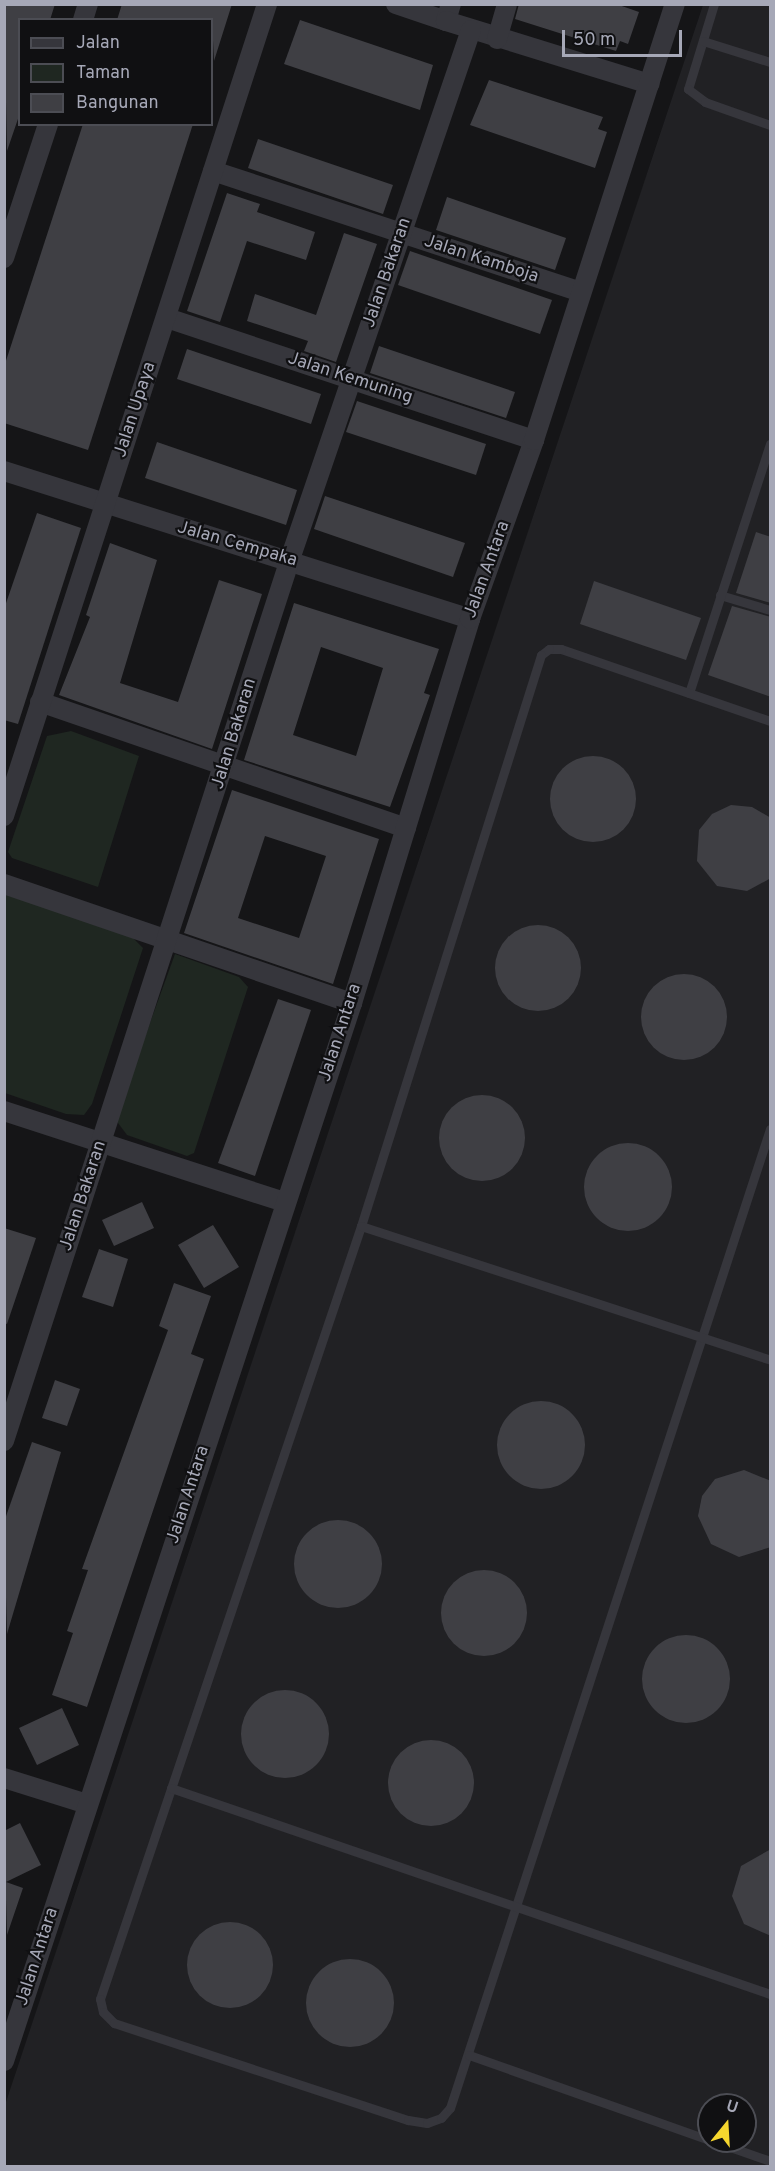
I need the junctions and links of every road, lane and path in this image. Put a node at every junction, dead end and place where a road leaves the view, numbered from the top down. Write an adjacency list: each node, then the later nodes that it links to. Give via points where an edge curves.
1 (267, 4): 14 (street, Jalan Upaya)
2 (396, 4): 6 (street)
3 (507, 4): 8 (street)
4 (675, 4): 11 (street, Jalan Antara)
5 (714, 4): 9 (lane)
6 (448, 13): 7 (street)
7 (471, 30): 8 (street); 15 (street, Jalan Bakaran)
8 (496, 39): 11 (street)
9 (703, 41): 10 (lane); 12 (lane, via 689,80 693,97)
10 (771, 62)
11 (649, 84): 17 (street, Jalan Antara)
12 (771, 125)
13 (47, 126): 16 (street)
14 (213, 171): 15 (street, Jalan Kamboja); 18 (street, Jalan Upaya)
15 (402, 234): 17 (street, Jalan Kamboja); 19 (street, Jalan Bakaran)
16 (4, 258)
17 (579, 291): 20 (street, Jalan Antara)
18 (167, 318): 19 (street, Jalan Kemuning); 23 (street, Jalan Upaya)
19 (352, 380): 20 (street, Jalan Kemuning); 24 (street, Jalan Bakaran)
20 (534, 440): 27 (street, Jalan Antara)
21 (771, 444): 25 (lane)
22 (4, 471): 23 (street, Jalan Cempaka)
23 (104, 506): 24 (street, Jalan Cempaka); 29 (street, Jalan Upaya)
24 (290, 559): 27 (street, Jalan Cempaka); 31 (street, Jalan Bakaran)
25 (720, 595): 26 (lane); 28 (lane)
26 (771, 610)
27 (470, 619): 33 (street, Jalan Antara)
28 (689, 693): 30 (lane); 41 (lane, via 561,650 549,649 541,655)
29 (40, 702): 31 (street); 32 (street, Jalan Upaya)
30 (771, 721)
31 (226, 766): 33 (street); 35 (street, Jalan Bakaran)
32 (4, 816)
33 (406, 828): 36 (street, Jalan Antara)
34 (4, 884): 35 (street)
35 (167, 940): 36 (street); 39 (street, Jalan Bakaran)
36 (352, 1003): 40 (street, Jalan Antara)
37 (4, 1111): 39 (street)
38 (771, 1129): 42 (lane)
39 (102, 1143): 40 (street); 44 (street, Jalan Bakaran)
40 (284, 1202): 47 (street, Jalan Antara)
41 (361, 1226): 42 (lane); 46 (lane)
42 (705, 1338): 43 (lane); 48 (lane)
43 (771, 1360)
44 (4, 1441)
45 (4, 1778): 47 (street)
46 (171, 1788): 48 (lane); 50 (lane, via 100,1999 103,2012 114,2023 427,2123 441,2118 450,2108)
47 (87, 1804): 51 (street, Jalan Antara)
48 (517, 1908): 49 (lane); 50 (lane)
49 (771, 1994)
50 (469, 2055): 52 (lane)
51 (4, 2061)
52 (697, 2135)
53 (746, 2153): 54 (lane)
54 (771, 2162)

